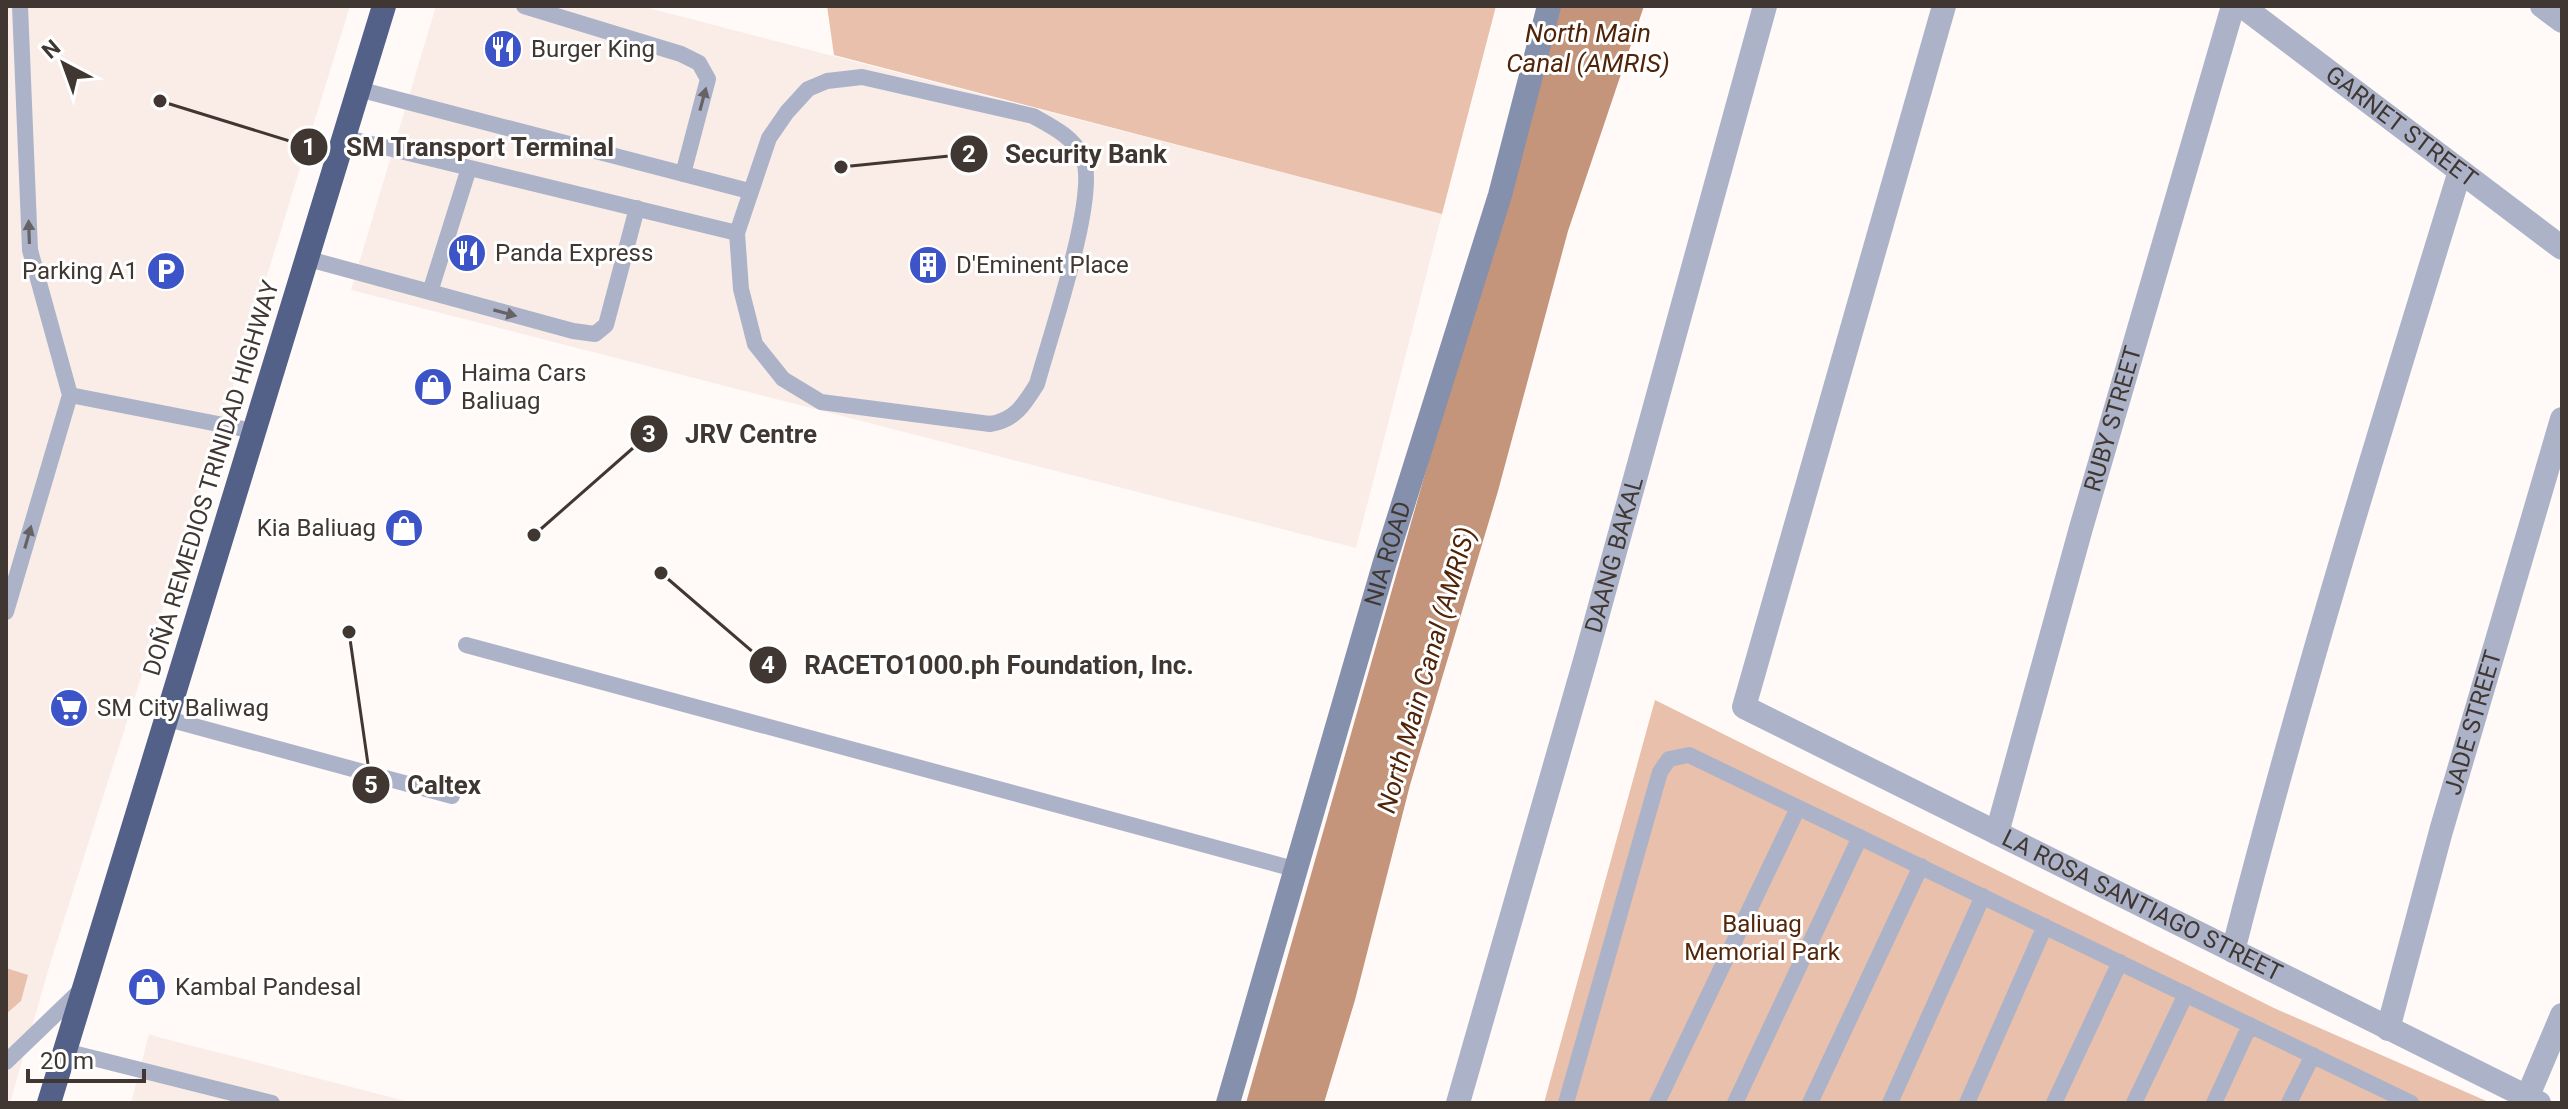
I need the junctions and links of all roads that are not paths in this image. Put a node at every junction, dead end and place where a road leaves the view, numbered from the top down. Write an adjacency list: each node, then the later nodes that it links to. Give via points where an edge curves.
1 (20, 6): 22 (lane, one-way to 1, via 30,250)
2 (384, 6): 11 (highway, DOÑA REMEDIOS TRINIDAD HIGHWAY)
3 (524, 6): 15 (lane, one-way to 3, via 708,79 699,63)
4 (1549, 6): 33 (street, NIA ROAD, via 1500,195)
5 (1765, 6): 51 (street, DAANG BAKAL)
6 (1944, 6): 30 (street, LA ROSA SANTIAGO STREET, via 1744,707)
7 (2233, 6): 30 (street, RUBY STREET)
8 (2242, 6): 14 (street, GARNET STREET)
9 (2542, 6): 10 (street)
10 (2562, 21)
11 (358, 89): 12 (highway, DOÑA REMEDIOS TRINIDAD HIGHWAY); 15 (lane)
12 (343, 137): 13 (lane); 20 (highway, DOÑA REMEDIOS TRINIDAD HIGHWAY)
13 (469, 168): 17 (lane); 21 (lane)
14 (2460, 171): 19 (street, GARNET STREET); 36 (street)
15 (683, 174): 16 (lane)
16 (749, 191): 18 (lane); 18 (lane, via 769,138 808,89 862,77 1033,116 1073,143 1088,174 1085,211 1037,384 1022,409 1005,422 821,402 783,379 755,344 741,289)
17 (637, 208): 18 (lane); 21 (lane, one-way to 17, via 595,334 606,325)
18 (737, 233)
19 (2562, 248)
20 (305, 258): 21 (lane); 24 (highway, DOÑA REMEDIOS TRINIDAD HIGHWAY)
21 (430, 292)
22 (70, 395): 24 (lane); 25 (lane, one-way to 22)
23 (2562, 419): 42 (street, JADE STREET)
24 (254, 431): 27 (highway, DOÑA REMEDIOS TRINIDAD HIGHWAY)
25 (6, 612)
26 (466, 645): 33 (lane)
27 (168, 719): 28 (lane); 38 (highway, DOÑA REMEDIOS TRINIDAD HIGHWAY)
28 (452, 796)
29 (1798, 808): 31 (lane); 52 (lane, via 1689,755 1669,759 1660,772); 53 (lane)
30 (1997, 833): 36 (street, LA ROSA SANTIAGO STREET)
31 (1860, 837): 32 (lane); 54 (lane)
32 (1921, 866): 34 (lane); 55 (lane)
33 (1294, 869): 50 (street, NIA ROAD)
34 (1983, 896): 35 (lane); 56 (lane)
35 (2045, 926): 37 (lane); 57 (lane)
36 (2233, 951): 42 (street, LA ROSA SANTIAGO STREET)
37 (2120, 962): 39 (lane); 58 (lane)
38 (84, 987): 43 (highway, DOÑA REMEDIOS TRINIDAD HIGHWAY); 45 (lane)
39 (2186, 994): 41 (lane); 59 (lane)
40 (2562, 1015): 47 (street)
41 (2250, 1025): 44 (lane); 60 (lane)
42 (2388, 1029): 47 (street, LA ROSA SANTIAGO STREET)
43 (65, 1051): 48 (highway, DOÑA REMEDIOS TRINIDAD HIGHWAY); 49 (lane)
44 (2313, 1055): 46 (lane); 61 (lane)
45 (6, 1062)
46 (2377, 1087): 62 (lane); 63 (lane)
47 (2533, 1100)
48 (49, 1103)
49 (272, 1103)
50 (1228, 1103)
51 (1458, 1103)
52 (1566, 1103)
53 (1657, 1103)
54 (1735, 1103)
55 (1810, 1103)
56 (1890, 1103)
57 (1967, 1103)
58 (2054, 1103)
59 (2134, 1103)
60 (2214, 1103)
61 (2289, 1103)
62 (2370, 1103)
63 (2411, 1103)

